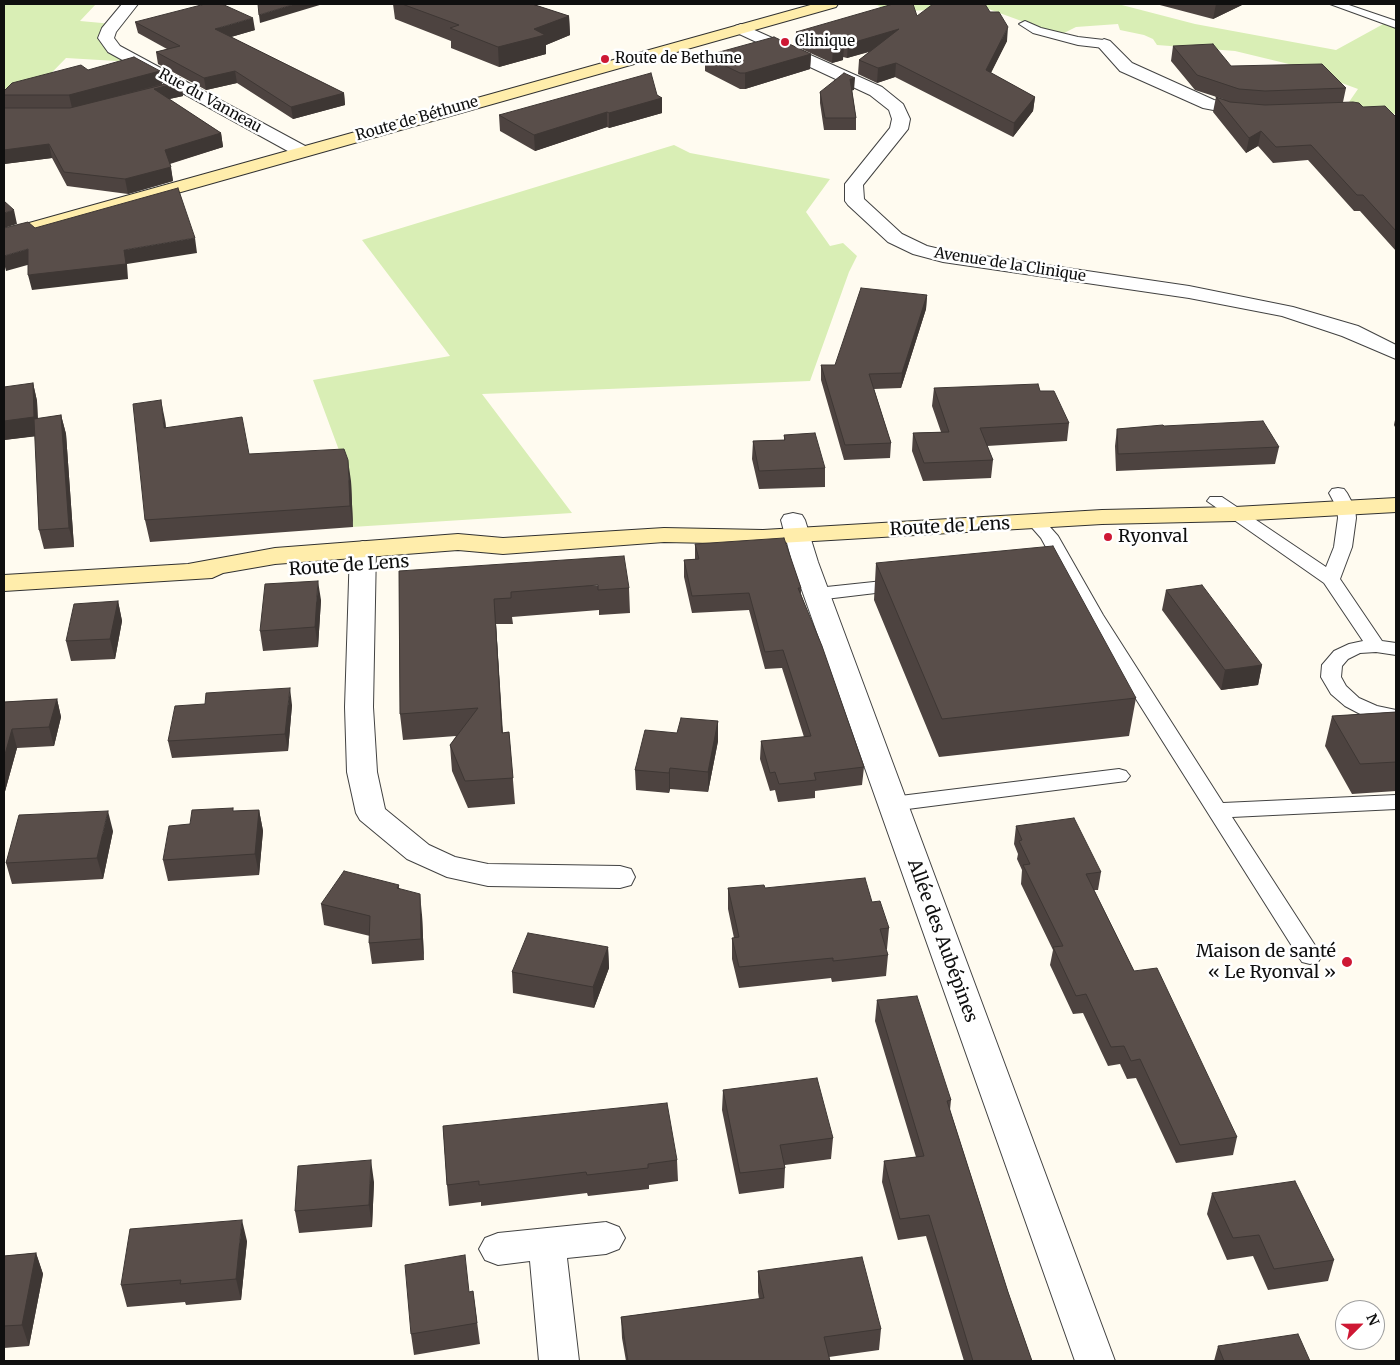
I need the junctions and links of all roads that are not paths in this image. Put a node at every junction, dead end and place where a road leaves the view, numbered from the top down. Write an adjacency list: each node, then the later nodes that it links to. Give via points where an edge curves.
1 (130, 4): 8 (street, Rue du Vanneau, via 108,31 106,38 109,43 114,49)
2 (830, 4): 6 (main road, Route de Béthune)
3 (1336, 4): 5 (lane)
4 (1025, 24): 7 (lane, via 1036,31)
5 (1396, 25)
6 (741, 29): 11 (main road, Route de Béthune); 13 (street, Avenue de la Clinique, via 876,91 897,108 902,119 899,129 854,184 855,201 895,238 943,256 1189,292 1286,311 1350,331)
7 (1104, 44): 10 (street, via 1126,67 1192,98 1234,111)
8 (182, 86): 9 (street); 11 (street, Rue du Vanneau)
9 (154, 94)
10 (1268, 112)
11 (301, 152): 12 (main road, Route de Béthune)
12 (4, 236)
13 (1396, 353)
14 (1396, 490): 15 (main road)
15 (1342, 500): 16 (main road, Route de Lens); 17 (main road, Route de Lens); 21 (lane, via 1347,518 1343,547)
16 (1396, 505)
17 (1226, 507): 18 (main road, Route de Lens); 19 (main road); 21 (lane)
18 (1036, 522): 19 (main road, Route de Lens); 31 (lane, via 1049,536 1093,615)
19 (794, 528): 20 (main road, Route de Lens, via 739,538 664,535 503,546 459,558); 24 (street, Allée des Aubépines)
20 (364, 557): 22 (main road, Route de Lens, via 275,570 194,570); 32 (street, via 359,707 362,772 371,813 418,852 447,866 488,875)
21 (1331, 579): 25 (lane)
22 (4, 583)
23 (922, 583): 24 (lane)
24 (818, 594): 30 (street, Allée des Aubépines)
25 (1376, 646): 26 (lane); 27 (lane, via 1356,648 1341,655 1332,665 1331,677 1338,690 1352,702 1372,711)
26 (1396, 649)
27 (1396, 716)
28 (1118, 776): 30 (lane)
29 (1396, 802): 31 (lane)
30 (892, 804): 38 (street, Allée des Aubépines)
31 (1218, 810): 33 (lane)
32 (620, 877)
33 (1310, 956)
34 (606, 1238): 35 (street)
35 (547, 1244): 36 (street); 37 (street)
36 (498, 1249)
37 (559, 1361)
38 (1095, 1361)

